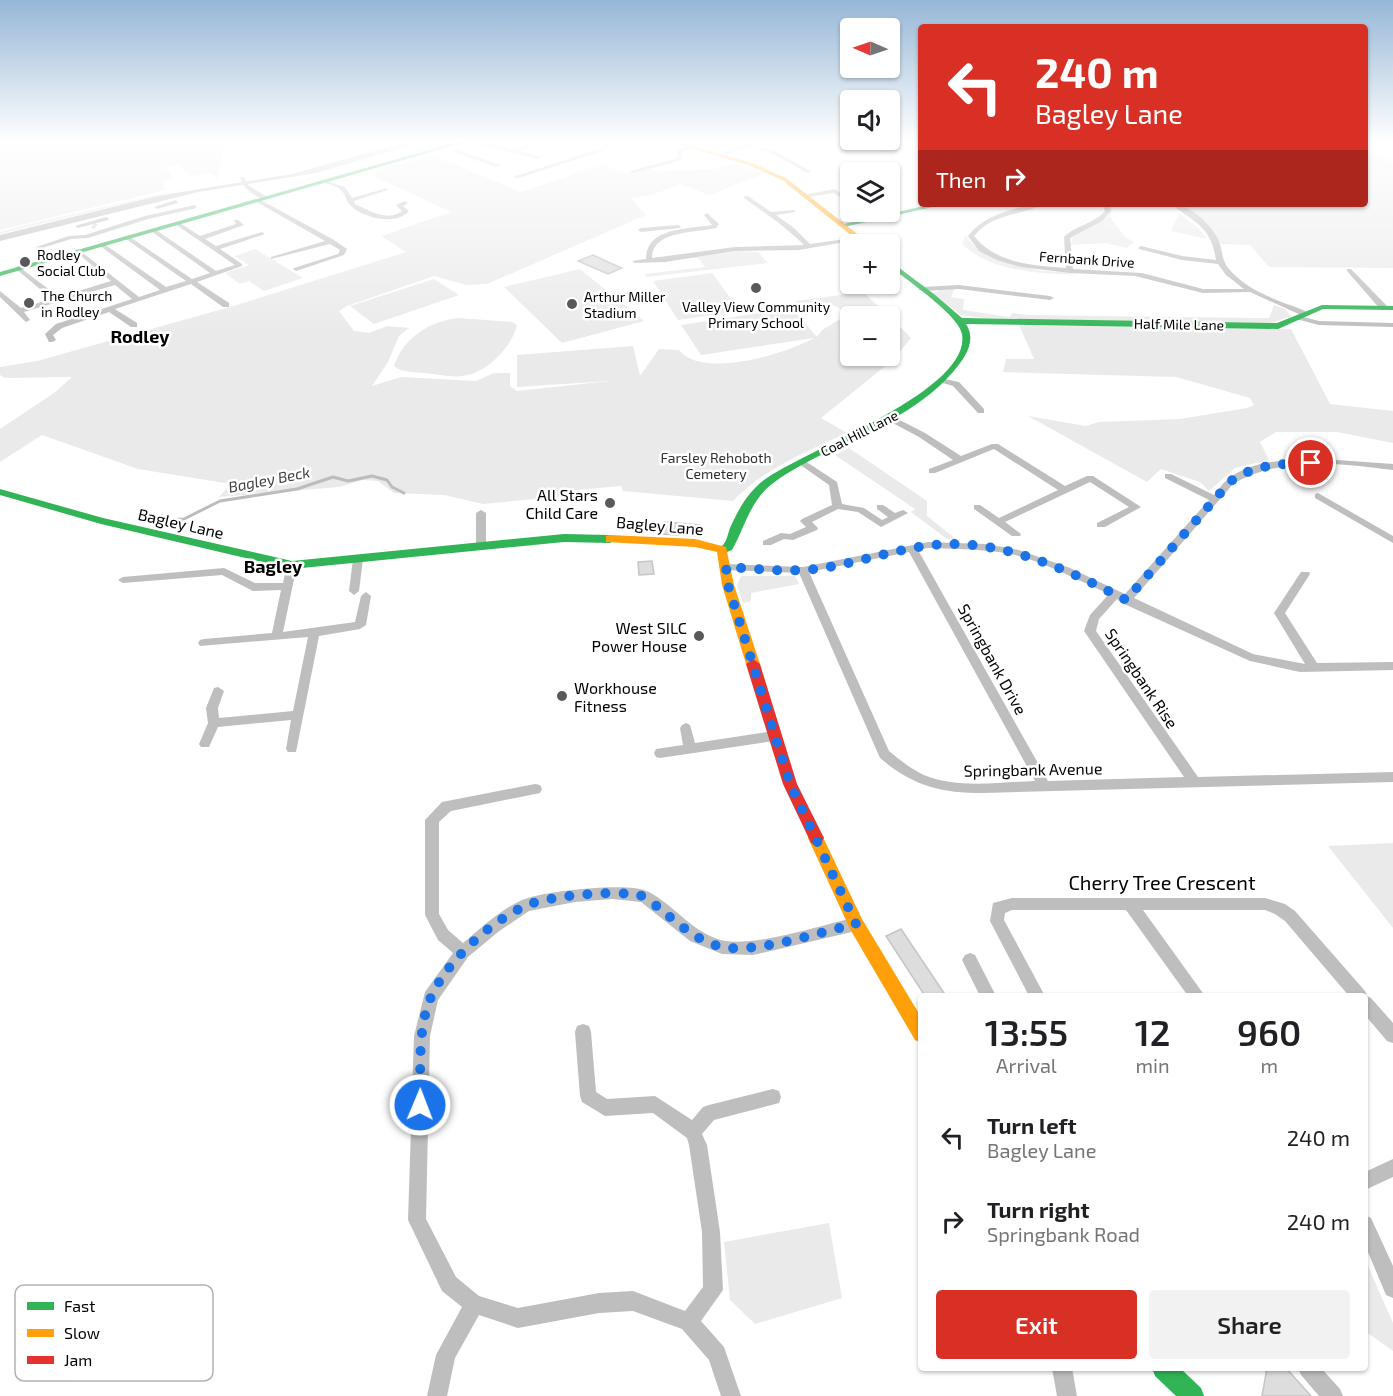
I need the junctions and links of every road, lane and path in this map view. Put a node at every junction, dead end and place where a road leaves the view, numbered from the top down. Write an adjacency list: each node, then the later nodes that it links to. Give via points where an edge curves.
1 (199, 206): 13 (street)
2 (273, 206): 30 (street)
3 (356, 206): 4 (street, via 382,218 402,215 406,211)
4 (400, 206)
5 (758, 206): 16 (street)
6 (821, 206): 20 (street)
7 (157, 207): 13 (street)
8 (195, 207): 13 (street)
9 (929, 207): 20 (street)
10 (1031, 207): 45 (street, Fernbank Drive, via 974,230 971,236 975,244 1001,258 1042,269)
11 (1106, 207): 45 (street, via 1104,217 1067,237)
12 (1179, 207): 40 (street, via 1211,234)
13 (174, 209): 23 (street); 27 (street); 28 (street)
14 (793, 211): 16 (street)
15 (707, 214): 24 (street, via 716,224 714,227)
16 (768, 214): 32 (street, via 792,229)
17 (106, 219): 19 (street)
18 (236, 220): 28 (street, via 241,225)
19 (93, 225): 21 (street); 27 (street)
20 (844, 225): 26 (street)
21 (78, 226)
22 (641, 230): 24 (street, via 677,226)
23 (154, 231): 29 (street); 47 (street)
24 (683, 232): 39 (street, via 662,237 650,245)
25 (262, 234): 34 (street)
26 (854, 234)
27 (103, 238): 29 (street); 33 (street); 36 (street); 51 (street)
28 (200, 238): 34 (street)
29 (123, 239): 48 (street)
30 (332, 241): 37 (street); 41 (street, via 344,249 341,255)
31 (840, 244): 32 (street)
32 (807, 246): 39 (street, via 735,249)
33 (39, 247)
34 (216, 248): 47 (street, via 240,265)
35 (1141, 248): 40 (street)
36 (78, 252): 42 (street); 49 (street)
37 (276, 255)
38 (635, 261): 39 (street)
39 (650, 261)
40 (1220, 262): 52 (street)
41 (300, 266)
42 (18, 268): 46 (street); 55 (street)
43 (1349, 270): 58 (street)
44 (900, 271): 50 (street)
45 (1070, 271): 52 (street, Fernbank Drive, via 1138,274 1206,292)
46 (0, 274)
47 (216, 274): 48 (street)
48 (191, 281): 51 (street); 57 (street)
49 (116, 282): 55 (street); 56 (street)
50 (922, 289): 54 (street, via 959,287); 63 (street)
51 (164, 290): 56 (street)
52 (1251, 290): 61 (street)
53 (0, 293): 60 (street)
54 (1050, 298)
55 (58, 300): 60 (street)
56 (138, 300): 59 (street)
57 (226, 305)
58 (1389, 308): 61 (street, Half Mile Lane, via 1322,307)
59 (111, 309): 64 (street); 66 (street, via 53,329 49,334)
60 (20, 311): 62 (street)
61 (1302, 316): 63 (street, Half Mile Lane, via 1278,326); 65 (street, via 1318,323)
62 (26, 320)
63 (961, 321): 67 (street, Coal Hill Lane, via 968,340)
64 (134, 325)
65 (1393, 325)
66 (52, 340)
67 (943, 380): 68 (street, via 956,384); 69 (street, Coal Hill Lane)
68 (981, 411)
69 (892, 419): 70 (street); 71 (street, Coal Hill Lane)
70 (960, 460): 73 (street); 75 (street, via 995,446)
71 (802, 462): 79 (street, via 834,484); 92 (street, Coal Hill Lane, via 769,481 752,498 742,510 728,547)
72 (1393, 467): 78 (street, via 1339,461 1267,465 1240,475)
73 (932, 471)
74 (1168, 476): 78 (street)
75 (1065, 490): 83 (street); 84 (street, via 1090,478 1136,507)
76 (0, 492): 94 (street, Bagley Lane, via 101,521)
77 (1318, 496): 87 (street)
78 (1215, 498): 102 (street)
79 (837, 506): 80 (street, via 861,510 881,524 899,515); 89 (street, via 805,521 813,528)
80 (880, 507)
81 (978, 507): 83 (street)
82 (481, 513): 90 (street)
83 (998, 522): 86 (street)
84 (1101, 525)
85 (1393, 526): 87 (street)
86 (1016, 534)
87 (1384, 534): 88 (street)
88 (1393, 540)
89 (767, 543)
90 (482, 545): 92 (street, Bagley Lane, via 605,538 695,543); 93 (street, Bagley Lane)
91 (912, 548): 96 (street); 102 (street, via 957,544 1015,552 1066,570); 119 (street, Springbank Drive)
92 (722, 550): 95 (street, Bagley Lane)
93 (358, 558): 94 (street, Bagley Lane); 100 (street)
94 (292, 565): 99 (street)
95 (726, 567): 96 (street); 112 (street, Bagley Lane)
96 (803, 570): 119 (street, Springbank Avenue, via 874,735 884,754 904,772 937,786)
97 (1305, 574): 107 (street, via 1279,613)
98 (123, 580): 99 (street, via 224,571 253,587)
99 (286, 586): 104 (street)
100 (354, 591)
101 (366, 596): 103 (street, via 360,625)
102 (1121, 597): 107 (street, via 1250,657); 118 (street, Springbank Rise, via 1094,618 1090,632)
103 (314, 633): 104 (street); 109 (street)
104 (277, 635): 105 (street)
105 (204, 643)
106 (1393, 666): 107 (street)
107 (1314, 668)
108 (218, 691): 110 (street, via 212,708)
109 (299, 715): 110 (street); 114 (street)
110 (214, 723): 113 (street)
111 (686, 728): 115 (street)
112 (774, 736): 115 (street); 122 (street, Bagley Lane, via 809,828)
113 (205, 744)
114 (292, 749)
115 (690, 749): 116 (street)
116 (660, 753)
117 (1393, 777): 118 (street, Springbank Avenue)
118 (1194, 782): 119 (street, Springbank Avenue)
119 (1044, 785)
120 (535, 789): 123 (street, via 447,806 432,820 432,915 443,935)
121 (1131, 906): 126 (street, Cherry Tree Crescent, via 1012,904 998,909 997,921); 127 (street); 128 (street, Cherry Tree Crescent, via 1265,904 1280,909)
122 (856, 924): 123 (street, via 753,948 722,947 695,936 644,896 612,892 526,905); 130 (street, Bagley Lane)
123 (464, 952): 139 (street, via 431,997 422,1036 417,1220 449,1284)
124 (969, 960): 125 (street)
125 (986, 993)
126 (1035, 993)
127 (1195, 993)
128 (1356, 993)
129 (1368, 1006): 132 (street)
130 (918, 1029)
131 (583, 1032): 134 (street, via 588,1096 605,1107 655,1104)
132 (1393, 1035)
133 (773, 1097): 134 (street, via 710,1113)
134 (693, 1132): 140 (street, via 711,1233 713,1290)
135 (1393, 1168): 136 (street)
136 (1368, 1180)
137 (1368, 1231): 138 (street)
138 (1392, 1286)
139 (474, 1304): 140 (street, via 518,1318 633,1301); 144 (street, via 446,1355)
140 (689, 1322): 145 (street, via 717,1354)
141 (1063, 1371): 146 (street)
142 (1166, 1371): 147 (street)
143 (1311, 1371): 148 (street)
144 (437, 1396)
145 (732, 1396)
146 (1067, 1396)
147 (1192, 1396)
148 (1333, 1396)

